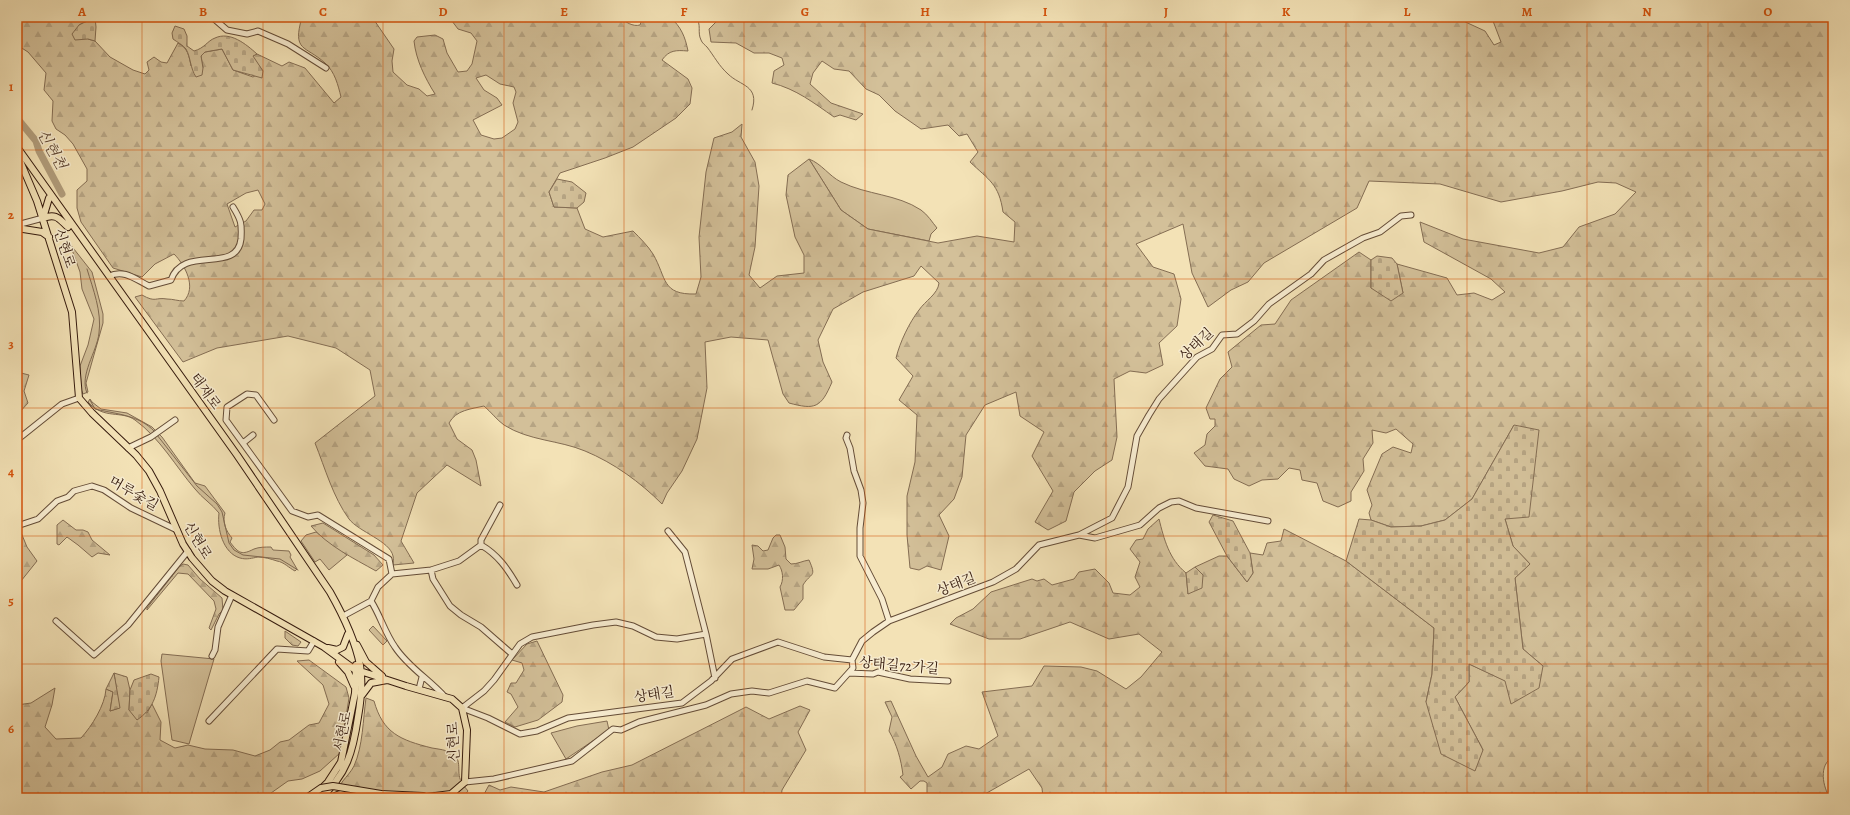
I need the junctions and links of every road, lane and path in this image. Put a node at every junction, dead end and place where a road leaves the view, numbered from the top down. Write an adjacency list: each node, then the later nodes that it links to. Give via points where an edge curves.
1 (212, 17): 2 (street, via 227,30 247,34 258,31 288,44)
2 (326, 68)
3 (17, 147): 6 (main road, 태재로)
4 (17, 150): 6 (main road, 태재로)
5 (17, 154): 9 (main road, 신현로)
6 (51, 197): 9 (main road); 11 (main road, 태재로); 13 (main road, 태재로)
7 (233, 207): 13 (street, via 242,221 240,246 234,254 194,260 174,273 172,280 149,286 121,273)
8 (1411, 215): 27 (street, 상태길, via 1401,216 1380,232 1363,238 1324,260 1312,274 1269,304 1238,334 1222,335 1212,349 1197,357 1159,399 1138,436 1128,487 1112,518)
9 (43, 218): 10 (street); 11 (main road, via 52,215); 12 (main road, 신현로)
10 (17, 226): 12 (main road)
11 (68, 228): 39 (main road, 태재로, via 236,456 332,600)
12 (49, 236): 14 (main road, 신현로, via 72,312)
13 (109, 276): 33 (main road, 태재로, via 238,455)
14 (79, 398): 19 (street, via 62,404); 21 (main road, 신현로)
15 (175, 420): 21 (street, via 151,437)
16 (274, 420): 20 (street, via 256,395 247,394 227,407 226,420)
17 (253, 435): 20 (street)
18 (847, 435): 38 (street, via 863,503 860,556 880,594)
19 (17, 440)
20 (243, 443): 31 (street, via 292,511 308,517 318,515 389,559)
21 (128, 448): 25 (main road, 신현로, via 148,471 160,491)
22 (500, 505): 28 (street)
23 (1268, 521): 27 (street, 상태길, via 1196,508 1179,501 1159,508 1140,525 1095,538)
24 (17, 526): 25 (street, 머루숯길, via 38,519 57,501 68,497 74,491 92,486)
25 (177, 530): 29 (main road, 신현로)
26 (668, 531): 40 (street, via 685,552)
27 (1079, 535): 38 (street, 상태길, via 1039,545 1016,569 993,582)
28 (481, 545): 30 (street, via 459,561); 32 (street, via 508,568)
29 (188, 551): 34 (main road, 신현로, via 212,581); 37 (street, via 128,625 94,655)
30 (431, 570): 31 (street); 43 (street, via 450,606 481,627)
31 (392, 574): 35 (street, via 378,587)
32 (517, 585)
33 (330, 592): 36 (main road); 39 (main road, 태재로)
34 (232, 595): 41 (main road, 신현로); 44 (street, via 218,627)
35 (371, 601): 36 (street); 49 (street, via 394,647)
36 (345, 615): 39 (main road)
37 (56, 622)
38 (889, 622): 46 (street, 상태길, via 862,641)
39 (350, 632): 42 (main road, via 343,647 337,650); 45 (main road, 태재로); 51 (main road, via 366,662)
40 (706, 634): 43 (street, via 677,640 656,637 633,626 616,622 532,638 520,644); 50 (street)
41 (314, 641): 42 (main road, 신현로); 59 (street, via 308,651 277,649)
42 (324, 647): 47 (main road, 신현로); 54 (main road, via 348,672)
43 (512, 654): 57 (street, via 484,691)
44 (212, 656)
45 (356, 659): 47 (main road, 서현로)
46 (852, 660): 48 (street, via 853,668); 50 (street, 상태길, via 824,657 778,642 732,659)
47 (358, 670): 51 (main road, 신현로); 54 (main road, 서현로)
48 (849, 673): 52 (street, 상태길72가길, via 878,672 910,679); 58 (street, via 835,688 807,681 769,693 752,691 731,694 706,705)
49 (422, 677): 53 (street); 55 (street)
50 (715, 678): 56 (street, 상태길)
51 (389, 680): 53 (main road, 신현로); 54 (main road, via 371,683)
52 (948, 681)
53 (419, 690): 55 (main road, 신현로)
54 (359, 694): 63 (main road, 서현로, via 341,762 328,782); 64 (main road, 서현로, via 350,757 336,781)
55 (445, 697): 57 (main road, 신현로, via 452,699)
56 (687, 699): 57 (street, 상태길, via 682,703 568,718 537,731 520,734); 58 (street)
57 (462, 708): 60 (main road, 신현로, via 467,730)
58 (689, 708): 60 (street, via 620,730 613,729 572,761 494,779)
59 (210, 721)
60 (465, 782): 62 (main road, 신현로, via 451,794)
61 (381, 796): 62 (main road, 신현로); 63 (main road, 신현로, bridge, via 333,786 321,788); 65 (main road, 신현로, via 341,794)
62 (430, 797): 66 (main road, 신현로)
63 (309, 798)
64 (320, 798)
65 (332, 798)
66 (419, 798)

